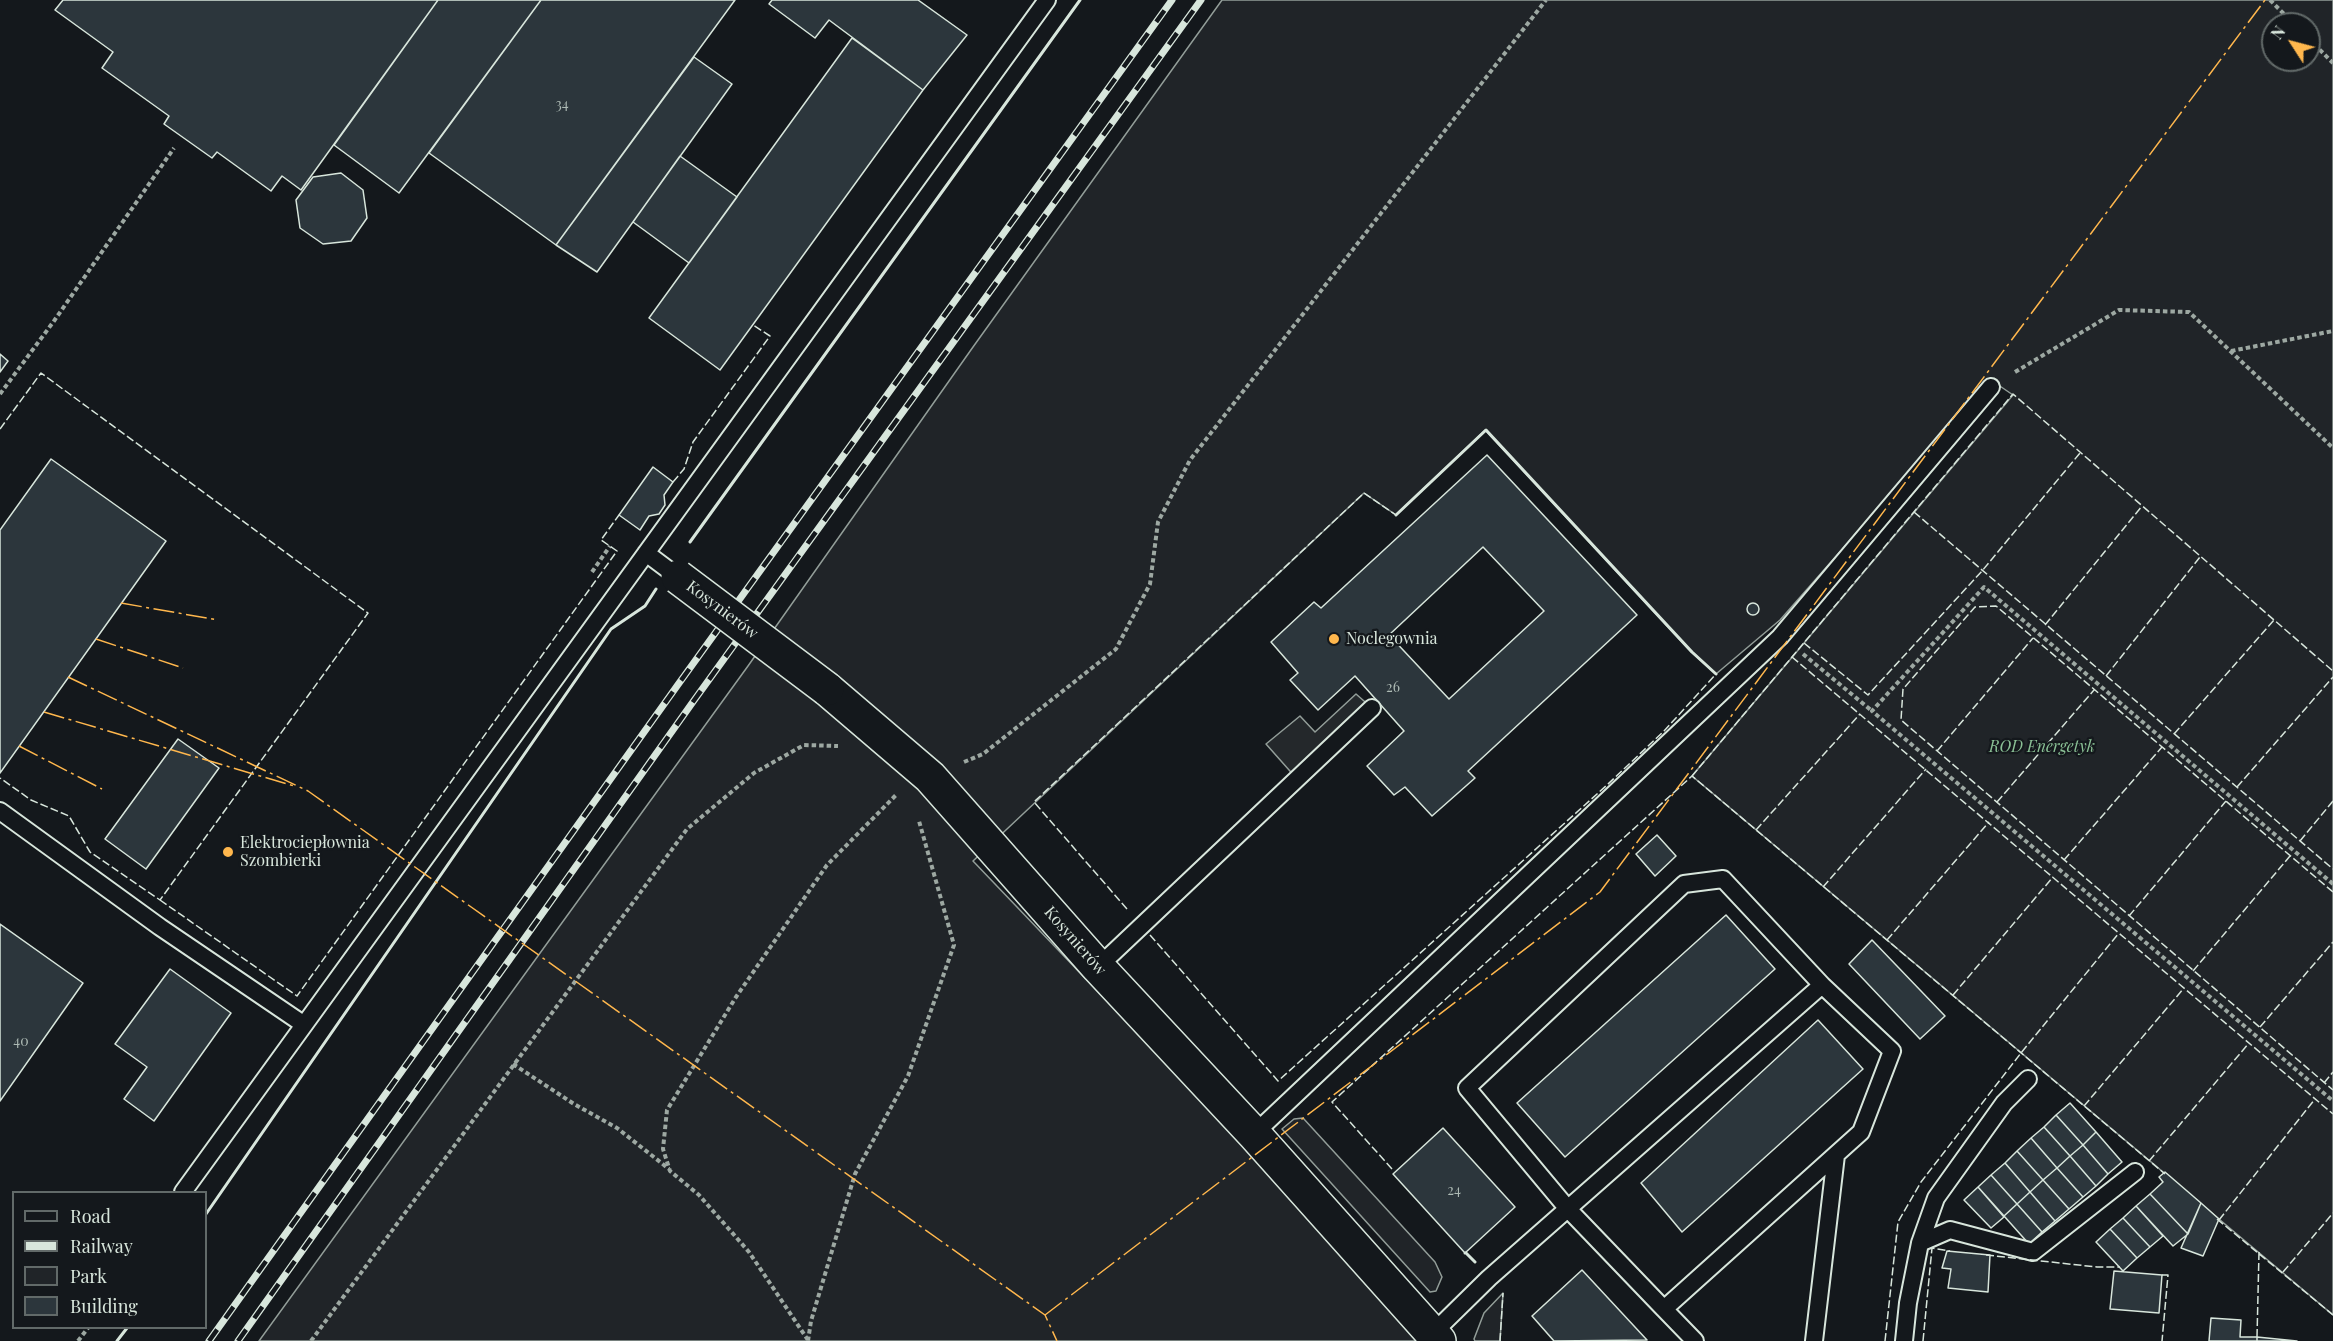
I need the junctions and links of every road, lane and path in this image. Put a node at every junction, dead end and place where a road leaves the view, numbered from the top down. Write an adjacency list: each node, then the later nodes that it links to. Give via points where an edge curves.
1 (1546, 0): 21 (path, via 1190,460 1158,522 1150,584 1116,649 983,754)
2 (2270, 0): 4 (path)
3 (1045, 1): 14 (lane)
4 (2282, 12)
5 (2321, 51): 6 (path)
6 (2333, 63)
7 (174, 148): 11 (path)
8 (2333, 331): 9 (path)
9 (2230, 351): 10 (path, via 2189,312 2120,310); 12 (path)
10 (1991, 387): 17 (lane)
11 (0, 394)
12 (2333, 448)
13 (610, 546): 15 (path)
14 (646, 553): 16 (lane); 27 (lane)
15 (592, 572)
16 (678, 577): 21 (street, Kosynierów, bridge, via 827,689)
17 (1780, 637): 19 (path); 31 (lane)
18 (1372, 708): 25 (lane)
19 (1872, 711): 24 (path, via 1984,587); 30 (path)
20 (844, 746): 28 (path, via 804,745 754,773 687,829)
21 (919, 780): 25 (street, Kosynierów); 33 (path, via 827,866 736,997 667,1110 663,1149)
22 (0, 811): 27 (lane)
23 (917, 816): 41 (path, via 954,945 908,1076 855,1173)
24 (2333, 884)
25 (1098, 967): 31 (street, Kosynierów)
26 (1822, 985): 32 (lane, via 1892,1051 1861,1132); 36 (lane); 36 (lane, via 1723,879 1684,884 1467,1088)
27 (303, 1024): 35 (lane)
28 (513, 1064): 33 (path, via 617,1128); 43 (path)
29 (2028, 1079): 37 (lane, via 2004,1103 1935,1198)
30 (2333, 1101)
31 (1254, 1134): 40 (street, Kosynierów)
32 (1836, 1155): 38 (lane); 45 (lane)
33 (670, 1171): 41 (path, via 699,1195 749,1252)
34 (2135, 1172): 37 (lane, via 2033,1252 1950,1230)
35 (184, 1191)
36 (1568, 1209): 38 (lane); 40 (lane, via 1489,1278)
37 (1920, 1243): 46 (lane)
38 (1664, 1309): 44 (lane)
39 (87, 1329): 42 (path)
40 (1436, 1337)
41 (808, 1340)
42 (78, 1341)
43 (311, 1341)
44 (1695, 1341)
45 (1814, 1341)
46 (1904, 1341)

